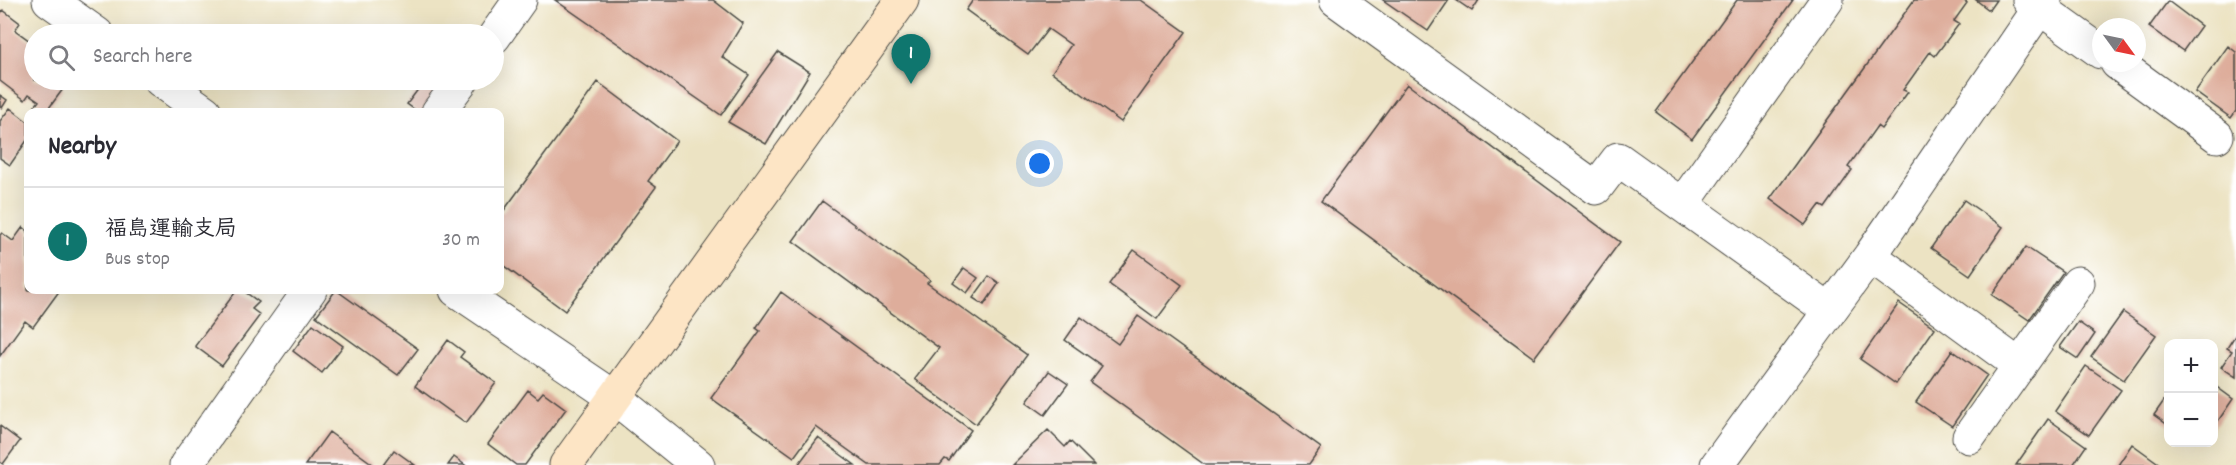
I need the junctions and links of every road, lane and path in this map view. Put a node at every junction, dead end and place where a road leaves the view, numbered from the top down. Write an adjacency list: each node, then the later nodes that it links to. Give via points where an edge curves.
1 (49, 0): 7 (street)
2 (520, 0): 8 (street)
3 (902, 0): 23 (street)
4 (1336, 0): 16 (street, via 1596,188 1618,159)
5 (1827, 0): 16 (street)
6 (2038, 2): 9 (street); 17 (street)
7 (83, 24)
8 (503, 24)
9 (2092, 45)
10 (2129, 72): 15 (street)
11 (174, 90): 13 (street)
12 (454, 90): 14 (street)
13 (199, 108)
14 (441, 108)
15 (2217, 136)
16 (1682, 205): 21 (street)
17 (1870, 256): 21 (street); 22 (street)
18 (2078, 283): 22 (street)
19 (307, 294): 25 (street)
20 (462, 294): 23 (street)
21 (1830, 311): 28 (street)
22 (2020, 366): 24 (street)
23 (614, 397): 26 (street); 27 (street)
24 (1969, 437)
25 (186, 465)
26 (566, 465)
27 (698, 465)
28 (1717, 465)

